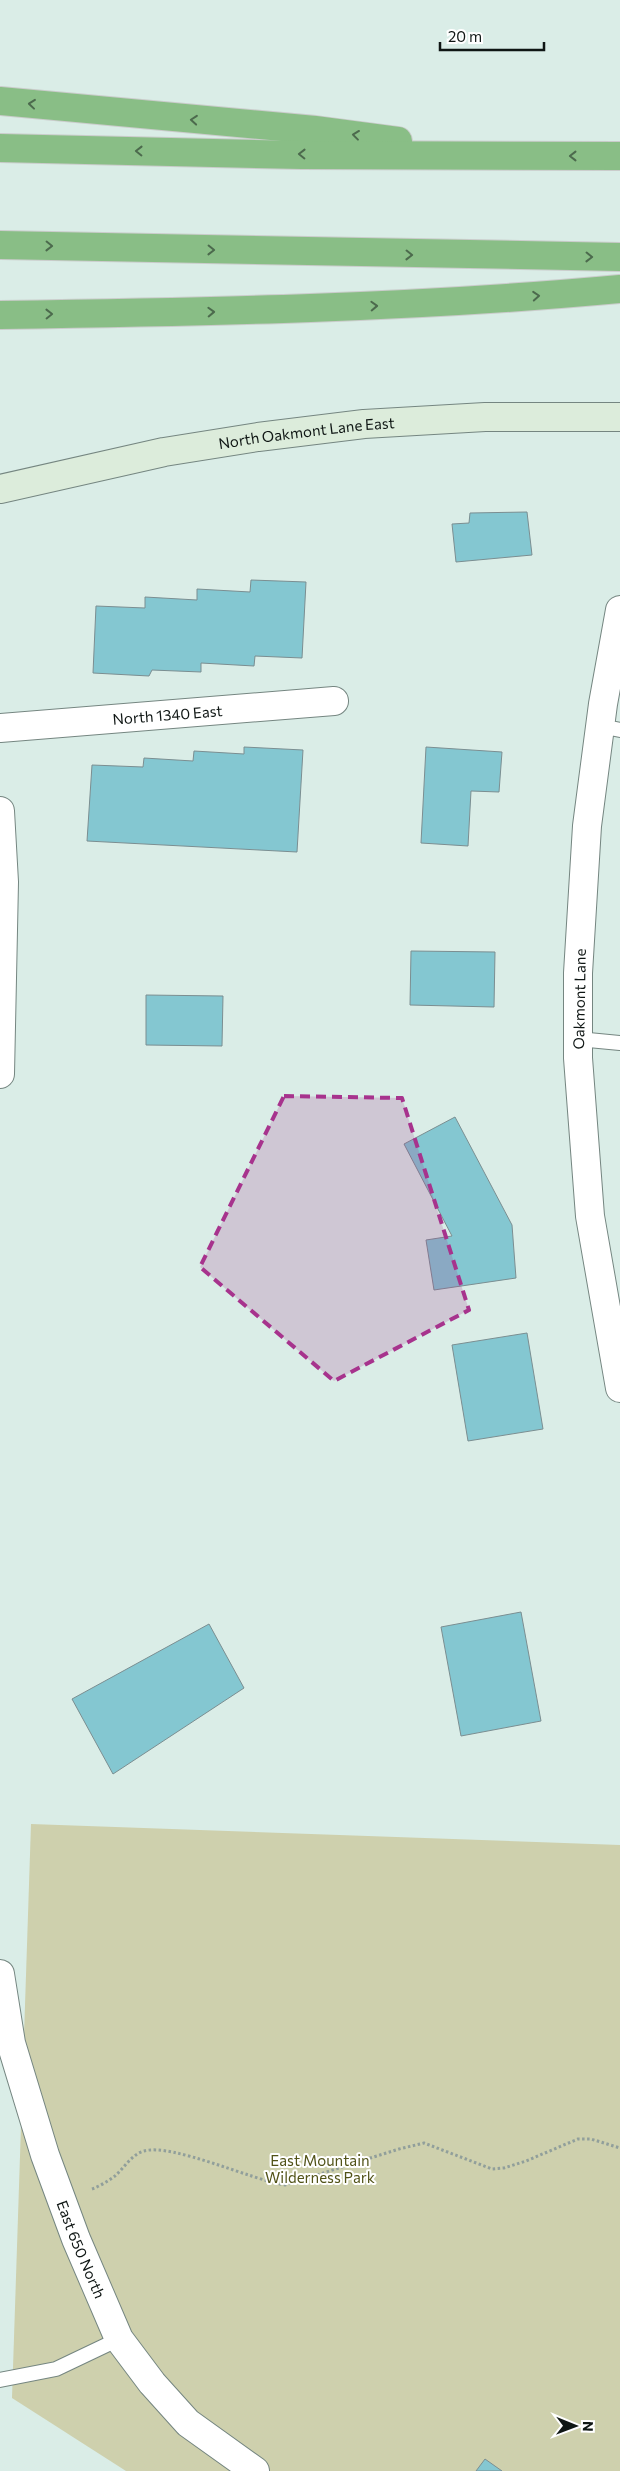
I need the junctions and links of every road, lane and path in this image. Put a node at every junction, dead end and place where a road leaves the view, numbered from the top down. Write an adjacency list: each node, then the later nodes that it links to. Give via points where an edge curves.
1 (0, 101): 4 (highway, one-way to 1, via 315,130)
2 (0, 148): 4 (highway, one-way to 2)
3 (620, 156): 4 (highway, one-way to 4)
4 (526, 157)
5 (0, 245): 6 (highway, one-way to 6)
6 (620, 258)
7 (620, 289): 8 (highway, one-way to 7, via 388,306)
8 (0, 315)
9 (620, 417): 10 (street, North Oakmont Lane East, via 485,417 364,424 164,452)
10 (0, 489)
11 (620, 610): 14 (street, Oakmont Lane)
12 (334, 701): 13 (street, North 1340 East)
13 (0, 728)
14 (610, 728): 16 (street, Oakmont Lane, via 587,826 578,973)
15 (0, 811): 18 (street, via 4,882)
16 (578, 1038): 17 (lane); 19 (street, Oakmont Lane, via 590,1216)
17 (620, 1043)
18 (0, 1074)
19 (620, 1388)
20 (0, 1974): 22 (street, East 650 North, via 11,2043)
21 (620, 2148): 22 (path, via 591,2139 578,2139 526,2161 492,2168 424,2143 285,2185 195,2158 145,2150 98,2187)
22 (62, 2201): 23 (street, East 650 North)
23 (119, 2339): 24 (lane, via 56,2369); 25 (street, East 650 North, via 188,2423)
24 (0, 2380)
25 (254, 2471)

